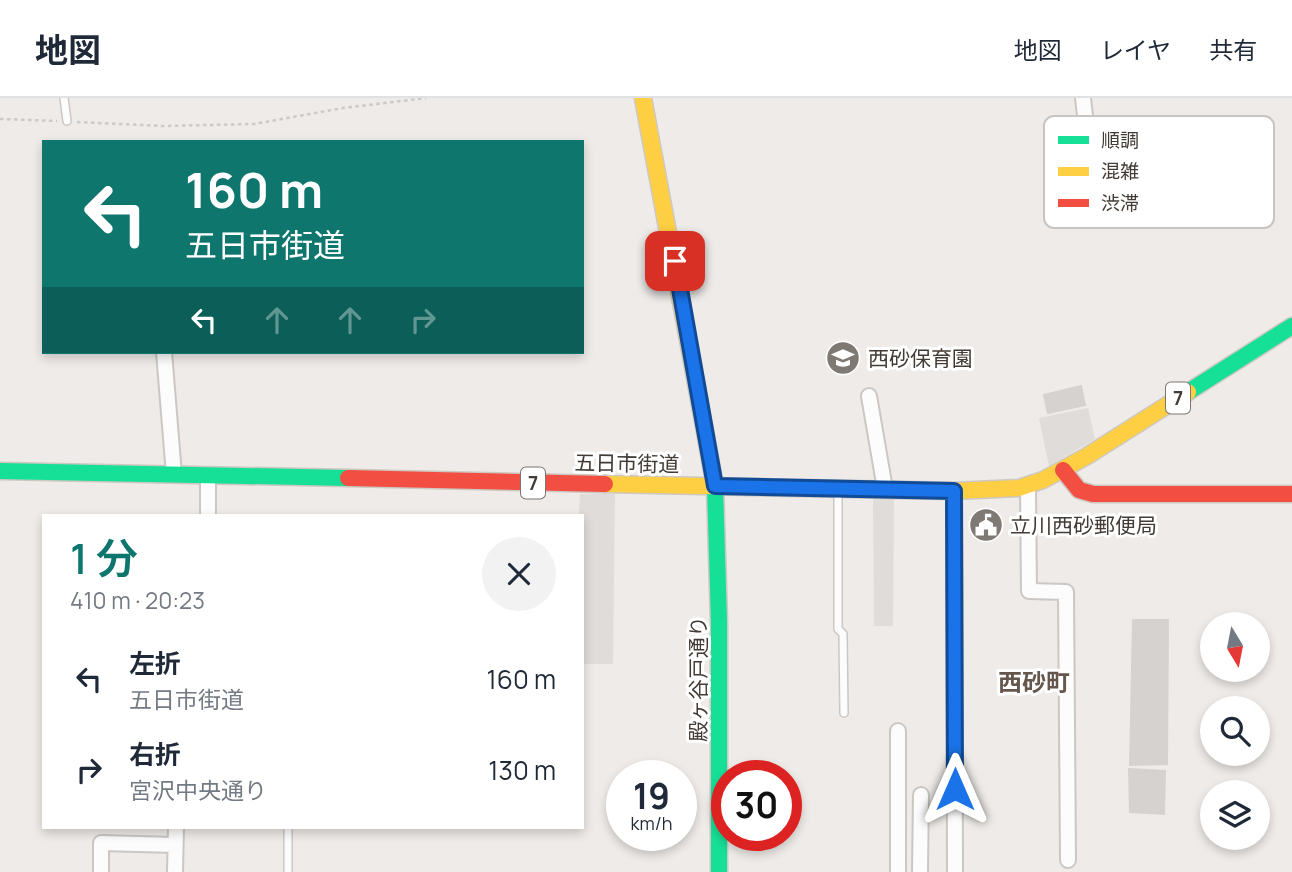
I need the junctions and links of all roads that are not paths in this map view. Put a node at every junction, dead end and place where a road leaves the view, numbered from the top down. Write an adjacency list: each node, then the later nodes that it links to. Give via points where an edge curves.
1 (64, 98): 5 (lane)
2 (643, 98): 13 (main road, 殿ヶ谷戸通り)
3 (1083, 98): 4 (street)
4 (1085, 116)
5 (67, 121)
6 (1292, 326): 9 (main road, 五日市街道 / 7)
7 (164, 354): 11 (street)
8 (869, 396): 16 (street)
9 (1063, 470): 14 (main road, 五日市街道 / 7); 18 (main road, via 1079,490 1093,494)
10 (0, 471): 11 (main road, 五日市街道 / 7)
11 (174, 475): 12 (main road, 五日市街道 / 7)
12 (208, 475): 13 (main road, 五日市街道 / 7); 19 (street)
13 (715, 486): 15 (main road, 五日市街道 / 7); 32 (main road, 殿ヶ谷戸通り)
14 (1028, 486): 17 (main road, 五日市街道 / 7); 28 (street, via 1029,591 1066,592)
15 (838, 488): 16 (main road, 五日市街道 / 7); 20 (lane, via 838,629 843,634)
16 (885, 489): 17 (main road, 五日市街道 / 7)
17 (954, 491): 35 (street)
18 (1292, 494)
19 (208, 514)
20 (844, 713)
21 (898, 731): 25 (street)
22 (921, 795): 26 (street)
23 (176, 829): 27 (street)
24 (288, 829): 31 (lane)
25 (898, 842): 26 (street); 33 (street)
26 (921, 842): 34 (street)
27 (175, 845): 29 (street, via 101,843); 30 (street)
28 (1068, 860)
29 (101, 872)
30 (175, 872)
31 (288, 872)
32 (719, 872)
33 (898, 872)
34 (920, 872)
35 (955, 872)

